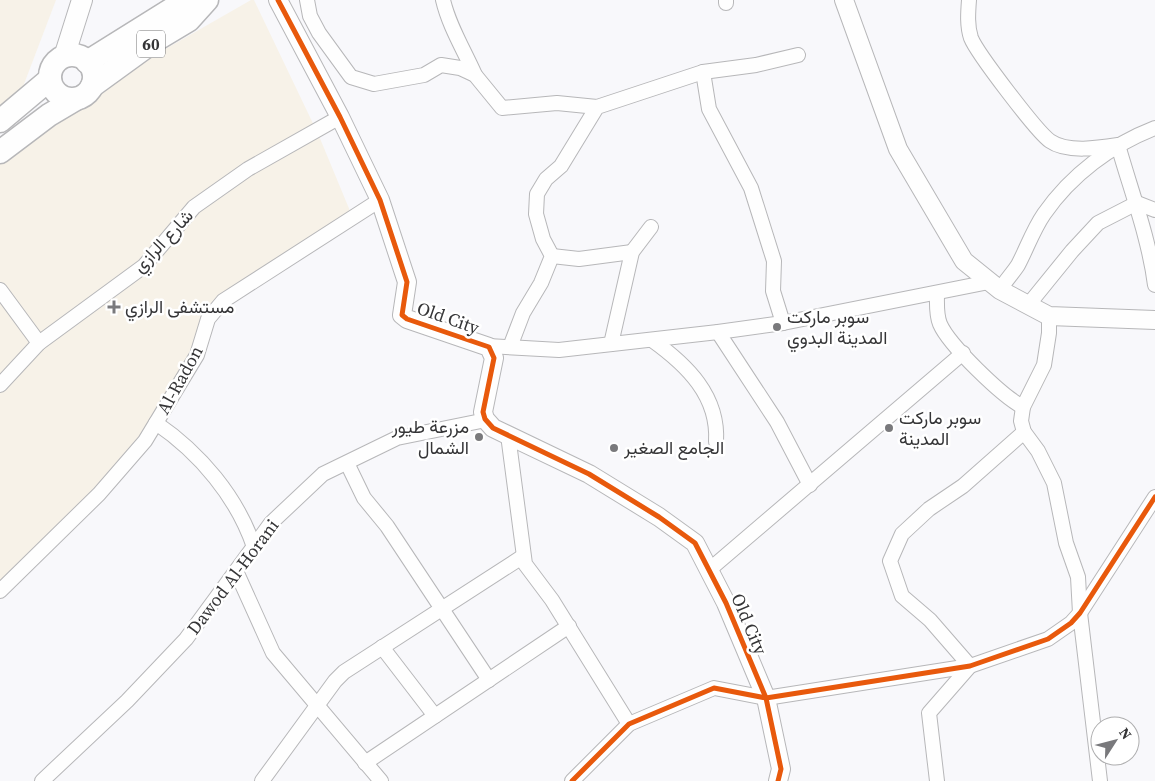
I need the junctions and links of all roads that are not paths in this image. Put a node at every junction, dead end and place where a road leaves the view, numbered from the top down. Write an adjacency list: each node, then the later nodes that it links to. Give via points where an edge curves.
1 (82, 0): 9 (main road)
2 (205, 0): 10 (main road, 60, via 172,9); 14 (main road, 60, via 189,20)
3 (278, 0): 16 (street, Old City)
4 (307, 0): 12 (street, via 310,16 319,33 351,77 374,84 424,75 441,65)
5 (443, 0): 12 (street, via 447,19)
6 (844, 0): 28 (street, via 898,149 964,261)
7 (969, 0): 19 (street, via 967,18 972,38 1022,110 1051,142 1082,150)
8 (798, 54): 11 (street, via 756,65)
9 (64, 57): 10 (main road, via 78,56); 13 (main road, via 53,66)
10 (87, 62): 14 (main road, via 92,72)
11 (703, 72): 15 (street); 34 (street, via 709,109 751,188 774,261 774,291)
12 (475, 75): 15 (street, via 502,108 557,103)
13 (50, 80): 14 (main road, via 62,97); 17 (main road)
14 (84, 92): 20 (main road, 60)
15 (597, 106): 26 (street, via 561,166 546,179 537,194 536,214 543,240)
16 (340, 117): 21 (street, Old City); 37 (street, شارع الرازي, via 248,169 194,207 144,266)
17 (0, 121)
18 (1155, 128): 19 (street)
19 (1118, 146): 22 (street); 28 (street, via 1084,170 1051,205 1034,230 1017,266)
20 (0, 152)
21 (380, 200): 39 (street, Old City, via 407,282 402,315); 45 (street, Al-Radon, via 223,300 208,320 197,355)
22 (1138, 203): 23 (street); 27 (street, via 1140,225); 31 (street, via 1098,223)
23 (1155, 210)
24 (651, 227): 25 (street)
25 (632, 252): 26 (street, via 578,259); 38 (street)
26 (552, 256): 40 (street)
27 (1155, 285)
28 (994, 286): 30 (street); 31 (street)
29 (0, 290): 37 (street)
30 (937, 294): 34 (street); 41 (street, via 940,324)
31 (1030, 304): 32 (street)
32 (1049, 316): 33 (street); 43 (street, via 1044,365)
33 (1155, 320)
34 (783, 323): 35 (street)
35 (718, 332): 36 (street); 50 (street, via 776,422)
36 (652, 340): 38 (street); 48 (street, via 679,362 705,393 715,415)
37 (39, 343): 42 (street, شارع الرازي)
38 (611, 344): 40 (street, via 559,350)
39 (488, 346): 40 (street); 44 (street, Old City, via 494,358 483,408)
40 (510, 347)
41 (963, 353): 43 (street, via 1005,395); 50 (street)
42 (0, 385)
43 (1023, 407): 46 (street, via 1021,421)
44 (486, 420): 47 (street, Old City, via 492,428); 49 (street, Dawod Al-Horani, via 397,438)
45 (156, 423): 52 (street, via 193,453 221,485); 56 (street, Al-Radon, via 145,441 99,494)
46 (1024, 432): 58 (street, via 1054,483 1066,543 1078,577); 61 (street, via 902,534 890,561 902,596 930,620)
47 (508, 435): 53 (street); 54 (street, Old City, via 589,474 659,517 695,543)
48 (716, 442)
49 (347, 463): 52 (street, Dawod Al-Horani, via 323,474 271,523); 57 (street, via 364,498 387,526)
50 (810, 485): 54 (street)
51 (1155, 497): 58 (street)
52 (254, 547): 55 (street, Dawod Al-Horani)
53 (522, 557): 57 (street); 59 (street, via 526,568)
54 (709, 570): 63 (street, Old City)
55 (236, 571): 64 (street, via 270,648); 68 (street, Dawod Al-Horani, via 186,639 127,701)
56 (0, 590)
57 (442, 609): 60 (street); 62 (street)
58 (1080, 613): 61 (street, via 1048,639); 74 (street)
59 (569, 626): 62 (street); 66 (street)
60 (382, 647): 64 (street, via 344,672); 65 (street)
61 (970, 666): 63 (street); 73 (street, via 929,713)
62 (489, 680): 65 (street)
63 (766, 698): 66 (street, via 714,688); 72 (street, Old City, via 781,769)
64 (316, 706): 67 (street); 69 (street)
65 (435, 716): 67 (street)
66 (629, 724): 71 (street)
67 (365, 763): 70 (street)
68 (42, 781)
69 (262, 781)
70 (380, 781)
71 (572, 781)
72 (778, 781)
73 (937, 781)
74 (1100, 781)

